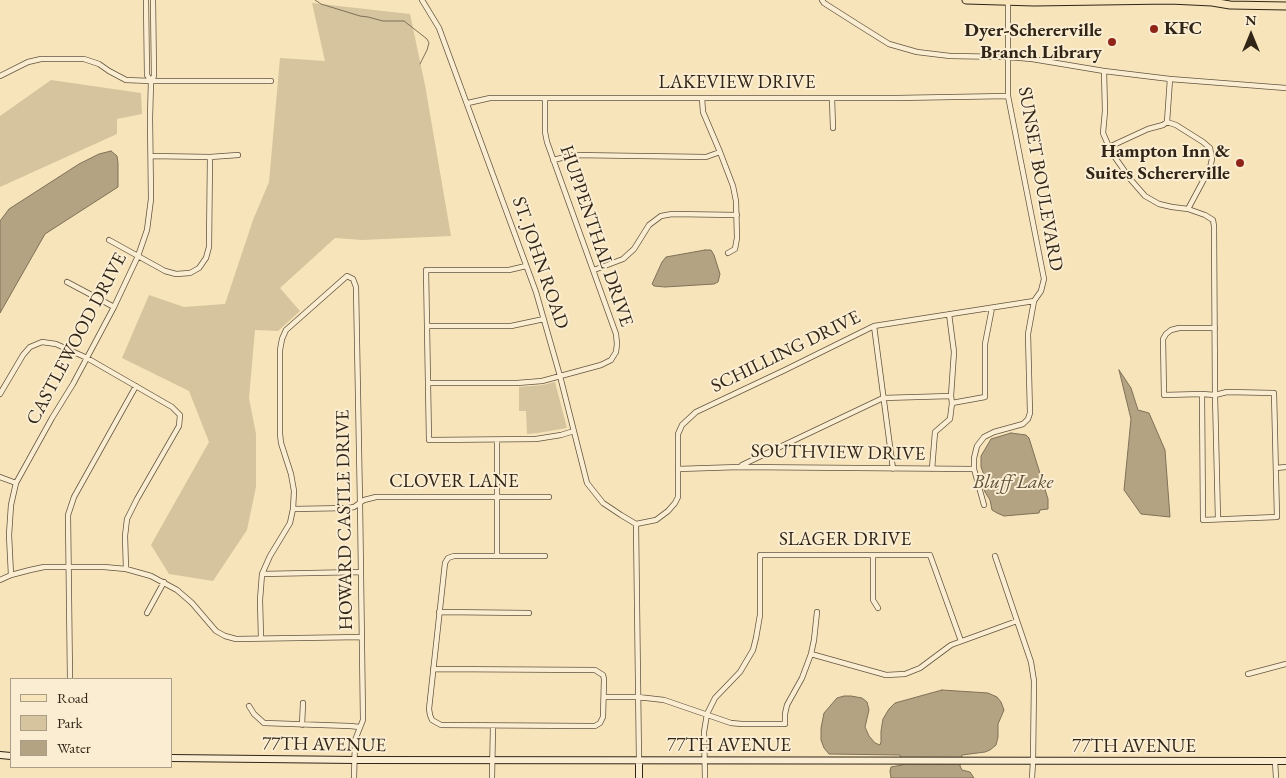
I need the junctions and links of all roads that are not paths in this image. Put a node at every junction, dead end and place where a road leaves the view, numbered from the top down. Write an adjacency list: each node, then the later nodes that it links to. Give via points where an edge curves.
1 (146, 0): 15 (street, CASTLEWOOD DRIVE, via 147,75)
2 (153, 0): 15 (street, CASTLEWOOD DRIVE, via 154,76)
3 (422, 0): 22 (street, ST. JOHN ROAD, via 439,28)
4 (822, 0): 11 (street, via 889,44 950,56)
5 (966, 0): 7 (main road)
6 (1106, 0): 7 (main road); 8 (main road)
7 (1008, 1): 11 (street, SUNSET BOULEVARD)
8 (1197, 1): 9 (main road)
9 (1212, 1): 10 (main road, via 1230,5)
10 (1286, 6)
11 (1008, 57): 12 (street); 18 (street, SUNSET BOULEVARD)
12 (1104, 71): 14 (street); 25 (street, via 1106,111 1103,133)
13 (0, 76): 15 (street, via 41,59 84,59 126,80)
14 (1170, 79): 17 (street); 23 (street)
15 (151, 81): 16 (street); 27 (street, CASTLEWOOD DRIVE)
16 (271, 81)
17 (1286, 88)
18 (1008, 96): 21 (street, LAKEVIEW DRIVE); 39 (street, SUNSET BOULEVARD, via 1044,279)
19 (545, 98): 20 (street, LAKEVIEW DRIVE); 22 (street, LAKEVIEW DRIVE, via 490,98); 30 (street, HUPPENTHAL DRIVE, via 545,132)
20 (702, 98): 21 (street, LAKEVIEW DRIVE); 26 (street, via 703,112)
21 (832, 98): 24 (street)
22 (468, 103): 36 (street, ST. JOHN ROAD)
23 (1167, 122): 25 (street); 31 (street, via 1210,148 1210,168)
24 (833, 128)
25 (1109, 147): 31 (street, via 1145,196 1159,204)
26 (720, 152): 30 (street, via 706,157 574,155); 32 (street, via 733,186)
27 (151, 156): 28 (street); 35 (street, CASTLEWOOD DRIVE, via 147,230)
28 (210, 156): 29 (street); 35 (street, via 209,247 199,268 190,274 176,274)
29 (238, 156)
30 (553, 160): 37 (street, HUPPENTHAL DRIVE)
31 (1188, 209): 46 (street, via 1213,220)
32 (737, 215): 34 (street, via 736,249); 37 (street, via 661,216 649,225 634,249 623,259)
33 (109, 240): 35 (street)
34 (728, 253)
35 (138, 256): 40 (street, CASTLEWOOD DRIVE)
36 (526, 266): 43 (street, ST. JOHN ROAD); 44 (street, via 509,270 426,270)
37 (594, 270): 48 (street, HUPPENTHAL DRIVE, via 616,334 616,352 611,360 601,365)
38 (67, 282): 40 (street)
39 (1034, 301): 41 (street, SCHILLING DRIVE); 65 (street, SUNSET BOULEVARD, via 1028,341 1028,419 1023,424 984,437 977,446)
40 (114, 307): 47 (street, CASTLEWOOD DRIVE)
41 (992, 308): 42 (street, SCHILLING DRIVE); 56 (street, via 985,344 985,398)
42 (949, 314): 45 (street, SCHILLING DRIVE); 54 (street, via 954,352)
43 (544, 319): 44 (street, via 511,326); 48 (street, ST. JOHN ROAD)
44 (427, 326): 49 (street)
45 (874, 326): 55 (street); 62 (street, SCHILLING DRIVE, via 696,412 682,425 678,434)
46 (1215, 328): 52 (street, via 1179,328 1171,330 1163,338 1164,395); 53 (street)
47 (87, 358): 50 (street); 51 (street, via 56,344 42,342 30,347 23,355); 67 (street, CASTLEWOOD DRIVE)
48 (560, 376): 49 (street, HUPPENTHAL DRIVE, via 517,383); 57 (street, ST. JOHN ROAD)
49 (428, 383): 58 (street, via 429,440)
50 (136, 386): 79 (street, via 74,497 68,516); 80 (street, via 180,415 179,426 127,519)
51 (0, 394)
52 (1202, 394): 53 (street); 73 (street, via 1203,520)
53 (1215, 394): 60 (street, via 1274,393); 73 (street)
54 (951, 396): 55 (street); 56 (street)
55 (883, 398): 59 (street); 63 (street)
56 (952, 403): 64 (street, via 950,419 935,432)
57 (574, 431): 58 (street, via 536,439); 74 (street, ST. JOHN ROAD, via 587,483 603,503)
58 (497, 440): 68 (street)
59 (739, 467): 62 (street, SOUTHVIEW DRIVE); 63 (street, SOUTHVIEW DRIVE)
60 (1276, 468): 61 (street); 73 (street, via 1277,518)
61 (1286, 468)
62 (678, 469): 74 (street, SCHILLING DRIVE, via 676,503 656,520)
63 (893, 469): 64 (street, SOUTHVIEW DRIVE)
64 (932, 469): 65 (street, SOUTHVIEW DRIVE)
65 (974, 469): 71 (street)
66 (0, 477): 67 (street)
67 (16, 483): 83 (street, CASTLEWOOD DRIVE, via 9,535)
68 (496, 497): 69 (street, CLOVER LANE); 70 (street, CLOVER LANE, via 376,497); 75 (street)
69 (549, 497)
70 (360, 502): 72 (street, CLOVER LANE, via 348,508); 72 (street, HOWARD CASTLE DRIVE, via 356,288 353,279 347,276 286,330 282,339 280,434 294,490); 81 (street, HOWARD CASTLE DRIVE)
71 (984, 505)
72 (293, 509): 82 (street, via 290,523)
73 (1218, 519)
74 (636, 524): 101 (street)
75 (497, 555): 77 (street); 87 (street, via 448,558)
76 (873, 555): 86 (street, via 874,600); 94 (street, SLAGER DRIVE, via 930,556); 104 (street, SLAGER DRIVE, via 760,555 760,615 754,644 740,672 715,698)
77 (545, 556)
78 (995, 556): 91 (street)
79 (69, 568): 80 (street); 83 (street, via 44,568); 99 (street)
80 (126, 569): 85 (street)
81 (360, 572): 82 (street); 92 (street, HOWARD CASTLE DRIVE)
82 (262, 574): 93 (street)
83 (11, 575): 84 (street)
84 (0, 580)
85 (164, 582): 89 (street); 93 (street, via 182,594 221,634)
86 (878, 608)
87 (439, 612): 90 (street); 97 (street)
88 (817, 612): 95 (street)
89 (147, 613)
90 (529, 613)
91 (1017, 621): 94 (street); 114 (street, via 1033,672)
92 (362, 636): 93 (street); 107 (street, HOWARD CASTLE DRIVE)
93 (261, 638)
94 (961, 641): 95 (street, via 920,668 895,675)
95 (810, 654): 104 (street, via 802,678 787,705 785,724 731,723)
96 (1286, 664): 98 (street)
97 (433, 669): 100 (street, via 595,670 604,679); 106 (street, via 429,709 432,720 441,725)
98 (1248, 674)
99 (70, 678)
100 (604, 697): 101 (street); 106 (street, via 603,717 594,726)
101 (638, 697): 104 (street, via 664,700); 111 (street)
102 (302, 703): 105 (street)
103 (249, 706): 105 (street, via 264,723)
104 (707, 714): 112 (street)
105 (302, 725): 107 (street)
106 (493, 726): 110 (street)
107 (360, 727): 109 (street, HOWARD CASTLE DRIVE, via 355,740)
108 (172, 758): 109 (street, 77TH AVENUE)
109 (355, 760): 110 (street, 77TH AVENUE); 116 (street, HOWARD CASTLE DRIVE)
110 (492, 761): 111 (street, 77TH AVENUE); 117 (street)
111 (639, 761): 112 (street, 77TH AVENUE); 118 (street)
112 (704, 761): 114 (street, 77TH AVENUE); 119 (street)
113 (1286, 761): 115 (street, 77TH AVENUE)
114 (1033, 762): 115 (street, 77TH AVENUE); 120 (street)
115 (1275, 762): 121 (street)
116 (354, 778)
117 (492, 778)
118 (640, 778)
119 (705, 778)
120 (1032, 778)
121 (1276, 778)

